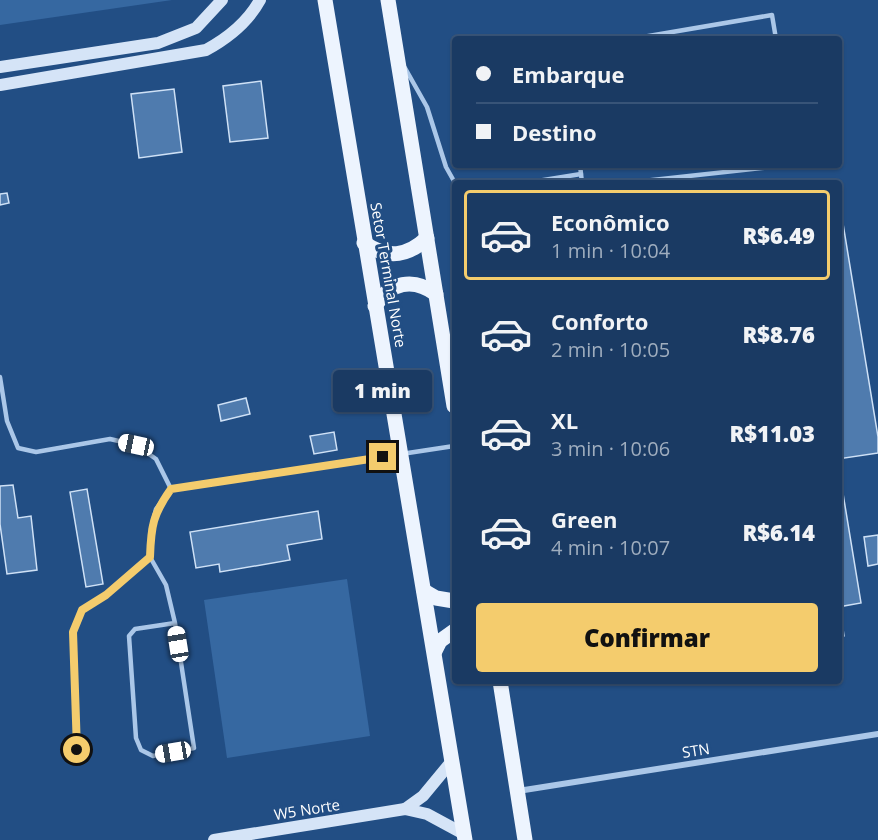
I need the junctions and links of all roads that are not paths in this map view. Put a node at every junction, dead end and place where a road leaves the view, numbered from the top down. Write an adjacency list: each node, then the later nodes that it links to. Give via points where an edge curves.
1 (222, 0): 8 (street, via 196,28 158,43)
2 (260, 0): 9 (street, via 228,37 206,50)
3 (325, 0): 18 (main road, Setor Terminal Norte)
4 (388, 0): 7 (main road)
5 (649, 36): 6 (lane, via 772,15)
6 (776, 36)
7 (397, 54): 13 (lane, via 427,107); 17 (main road)
8 (0, 67)
9 (0, 85)
10 (580, 168): 12 (lane)
11 (762, 168): 16 (lane)
12 (581, 174): 14 (lane); 15 (lane)
13 (452, 180)
14 (544, 180)
15 (582, 180)
16 (652, 180)
17 (427, 238): 18 (main road, via 404,254 390,255); 19 (main road)
18 (364, 243): 20 (main road, Setor Terminal Norte)
19 (436, 294): 20 (main road, via 415,283 403,284 391,288); 22 (main road)
20 (375, 306): 24 (main road, Setor Terminal Norte)
21 (0, 377): 25 (lane, via 8,421 18,448 36,452 110,439 136,445 156,459)
22 (452, 393)
23 (452, 446): 24 (lane)
24 (401, 455): 25 (lane); 27 (main road, Setor Terminal Norte)
25 (171, 489): 26 (lane, via 156,509)
26 (150, 557): 29 (lane, via 166,585); 34 (lane, via 82,610 73,632)
27 (424, 591): 28 (main road); 31 (main road, Setor Terminal Norte)
28 (452, 601)
29 (175, 623): 29 (lane, via 135,629 129,636 136,738 141,750 153,756 194,748)
30 (452, 633): 31 (main road)
31 (435, 651): 35 (main road, Setor Terminal Norte)
32 (500, 684): 36 (main road)
33 (878, 734): 36 (street, STN)
34 (77, 750)
35 (452, 761): 37 (street, via 423,796); 38 (main road, Setor Terminal Norte)
36 (518, 792): 40 (main road)
37 (405, 809): 38 (street, W5 Norte, via 427,814); 39 (street, W5 Norte)
38 (465, 837)
39 (214, 840)
40 (525, 840)

